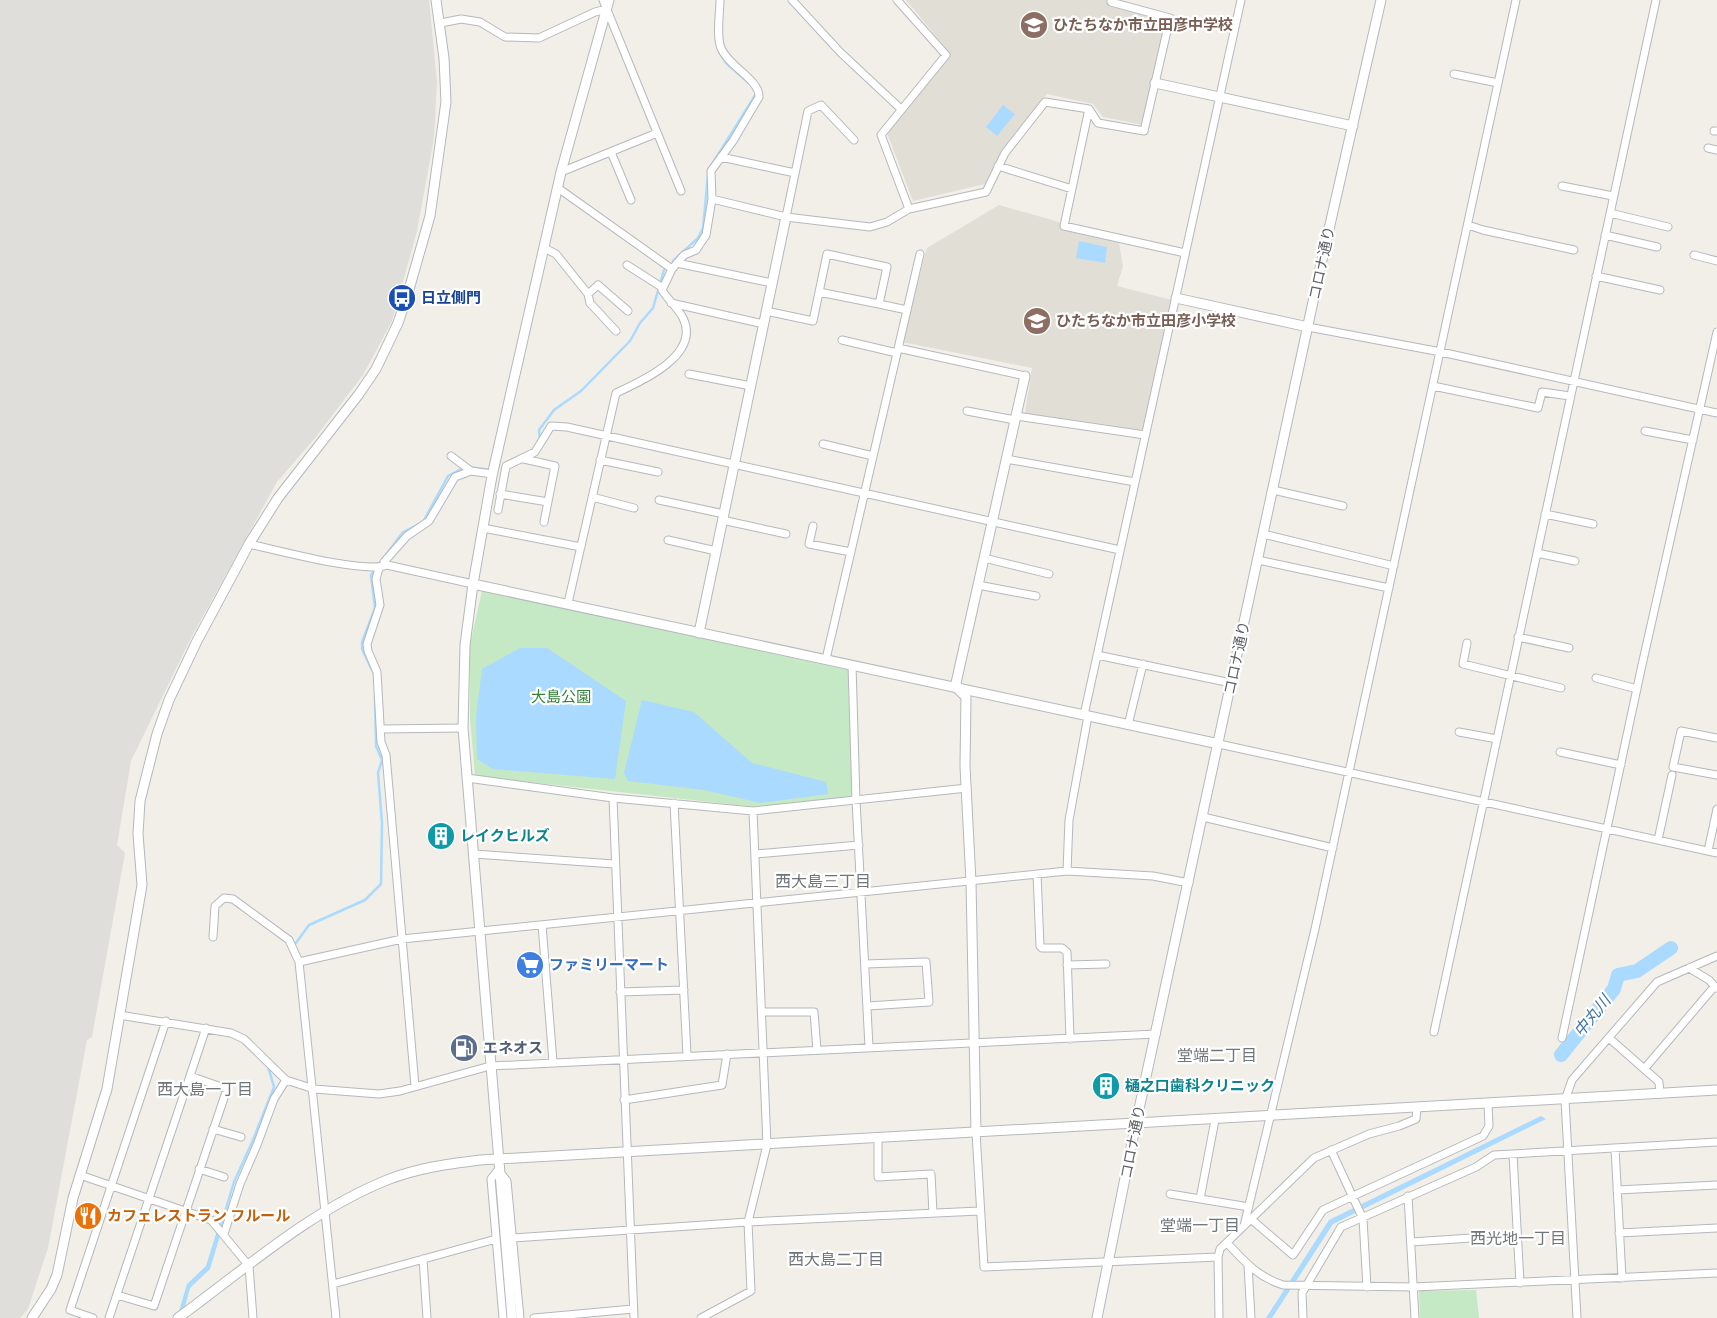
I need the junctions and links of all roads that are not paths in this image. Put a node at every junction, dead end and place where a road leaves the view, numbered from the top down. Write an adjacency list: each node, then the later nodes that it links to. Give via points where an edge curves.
1 (436, 0): 11 (street)
2 (720, 0): 24 (street, via 720,45 730,62 759,91 759,97 734,141)
3 (792, 0): 16 (street, via 840,52)
4 (897, 0): 16 (street, via 946,55)
5 (1112, 0): 13 (street, via 1170,18)
6 (1241, 0): 15 (street)
7 (1381, 0): 18 (street, コロナ通り)
8 (1516, 0): 14 (street)
9 (1656, 0): 32 (street)
10 (608, 2): 11 (street, via 595,12 539,38 506,37 480,22 461,19); 19 (street); 26 (street)
11 (441, 23): 113 (street, via 446,102 436,187 398,323 359,394 278,498)
12 (1454, 74): 14 (street)
13 (1155, 83): 15 (street); 17 (street, via 1144,131 1098,123)
14 (1498, 83): 38 (street)
15 (1220, 97): 18 (street); 44 (street)
16 (901, 109): 35 (street, via 881,135)
17 (1089, 109): 25 (street, via 1045,102); 30 (street)
18 (1353, 126): 63 (street, コロナ通り)
19 (657, 133): 23 (street); 31 (street)
20 (854, 140): 27 (street, via 820,105 808,111)
21 (1708, 148): 22 (street)
22 (1717, 150)
23 (611, 152): 26 (street); 34 (street)
24 (721, 157): 27 (street); 33 (street, via 711,171)
25 (998, 166): 30 (street); 35 (street, via 986,192)
26 (562, 172): 29 (street)
27 (795, 173): 37 (street)
28 (1562, 186): 32 (street)
29 (558, 188): 42 (street); 49 (street)
30 (1072, 189): 44 (street, via 1064,226)
31 (681, 191)
32 (1614, 196): 36 (street)
33 (712, 199): 37 (street); 49 (street, via 706,235 696,250)
34 (632, 200)
35 (909, 209): 37 (street, via 887,222 870,227)
36 (1610, 213): 39 (street); 40 (street)
37 (786, 217): 51 (street)
38 (1468, 225): 43 (street); 68 (street)
39 (1668, 227)
40 (1605, 235): 41 (street); 50 (street)
41 (1657, 246)
42 (544, 248): 55 (street, via 556,254); 92 (street)
43 (1574, 250)
44 (1186, 253): 56 (street)
45 (920, 254): 59 (street)
46 (1694, 255): 47 (street)
47 (1717, 261)
48 (627, 265): 52 (street)
49 (674, 266): 51 (street); 52 (street)
50 (1596, 276): 53 (street); 71 (street)
51 (772, 284): 61 (street)
52 (663, 288): 57 (street)
53 (1660, 290)
54 (819, 292): 58 (street); 58 (street, via 827,254 887,267); 61 (street, via 813,321)
55 (588, 294): 60 (street, via 598,284); 64 (street, via 590,303)
56 (1176, 298): 63 (street); 80 (street)
57 (671, 303): 62 (street); 81 (street, via 683,318 687,337 684,348 649,378 616,393)
58 (879, 304): 59 (street)
59 (907, 310): 67 (street)
60 (628, 311)
61 (766, 311): 62 (street)
62 (764, 324): 72 (street)
63 (1308, 327): 68 (street); 94 (street, コロナ通り)
64 (616, 331)
65 (1717, 332): 75 (street)
66 (842, 340): 67 (street)
67 (897, 351): 70 (street); 85 (street)
68 (1441, 352): 71 (street); 73 (street)
69 (689, 374): 72 (street)
70 (1026, 376): 78 (street)
71 (1574, 381): 74 (street); 75 (street)
72 (751, 386): 89 (street)
73 (1433, 386): 74 (street, via 1538,408 1542,392); 122 (street)
74 (1570, 396): 103 (street)
75 (1700, 409): 77 (street); 82 (street)
76 (968, 411): 78 (street)
77 (1717, 413)
78 (1015, 418): 80 (street); 87 (street)
79 (1645, 431): 82 (street)
80 (1145, 435): 93 (street)
81 (606, 436): 86 (street, via 550,426 540,448); 88 (street); 89 (street)
82 (1693, 440): 143 (street)
83 (823, 444): 85 (street)
84 (451, 456): 90 (street)
85 (873, 456): 95 (street)
86 (524, 459): 96 (street, via 506,466); 99 (street, via 555,466)
87 (1006, 459): 93 (street); 106 (street)
88 (600, 460): 91 (street); 97 (street)
89 (734, 464): 95 (street); 104 (street)
90 (471, 471): 92 (street); 123 (street, via 455,477 429,521 401,542)
91 (658, 472)
92 (492, 474): 109 (street)
93 (1135, 482): 115 (street)
94 (1273, 490): 100 (street); 111 (street, コロナ通り)
95 (864, 493): 106 (street); 117 (street)
96 (500, 494): 99 (street); 102 (street)
97 (592, 498): 101 (street); 114 (street)
98 (660, 500): 104 (street)
99 (548, 502): 105 (street)
100 (1343, 506)
101 (634, 508)
102 (498, 510)
103 (1545, 514): 107 (street); 118 (street)
104 (723, 517): 110 (street); 116 (street)
105 (544, 522)
106 (992, 522): 115 (street); 119 (street)
107 (1593, 524)
108 (813, 526): 117 (street, via 809,544)
109 (483, 528): 114 (street); 125 (street)
110 (786, 534)
111 (1264, 534): 120 (street, コロナ通り); 122 (street)
112 (668, 540): 116 (street)
113 (250, 544): 123 (street); 198 (street, via 176,683 146,773 138,818 142,885)
114 (580, 547): 129 (street)
115 (1120, 550): 134 (street)
116 (716, 551): 130 (street)
117 (851, 552): 135 (street)
118 (1536, 553): 121 (street); 131 (street)
119 (984, 558): 124 (street); 126 (street)
120 (1258, 560): 127 (street); 140 (street, コロナ通り)
121 (1575, 561)
122 (1394, 566): 127 (street)
123 (381, 567): 125 (street); 147 (street, via 376,579 380,605 367,644 377,672)
124 (1049, 574)
125 (473, 584): 129 (street); 146 (street, via 465,645)
126 (978, 584): 128 (street); 142 (street, via 956,683)
127 (1389, 588): 154 (street)
128 (1036, 596)
129 (568, 603): 130 (street)
130 (699, 633): 135 (street)
131 (1518, 637): 133 (street); 138 (street)
132 (1467, 643): 138 (street, via 1463,664)
133 (1570, 648)
134 (1097, 655): 136 (street); 144 (street)
135 (826, 660): 137 (street)
136 (1143, 664): 140 (street); 145 (street)
137 (852, 665): 142 (street); 160 (street)
138 (1510, 676): 141 (street); 150 (street)
139 (1596, 678): 143 (street)
140 (1231, 683): 151 (street, コロナ通り)
141 (1560, 688)
142 (958, 689): 144 (street); 158 (street, via 966,697)
143 (1637, 689): 153 (street)
144 (1086, 716): 145 (street); 175 (street, via 1070,820)
145 (1128, 725): 151 (street)
146 (462, 728): 147 (street); 157 (street)
147 (381, 729): 186 (street)
148 (1459, 732): 150 (street)
149 (1717, 738): 156 (street, via 1681,731 1673,767)
150 (1496, 739): 161 (street)
151 (1219, 744): 154 (street); 165 (street, コロナ通り)
152 (1560, 752): 153 (street)
153 (1621, 765): 166 (street)
154 (1349, 774): 161 (street); 169 (street)
155 (1672, 775): 167 (street)
156 (1717, 775)
157 (467, 778): 159 (street); 171 (street)
158 (967, 788): 160 (street); 177 (street)
159 (612, 798): 162 (street); 174 (street)
160 (856, 800): 164 (street); 168 (street)
161 (1483, 802): 166 (street); 201 (street)
162 (674, 803): 164 (street); 181 (street)
163 (1717, 809): 170 (street)
164 (753, 811): 172 (street)
165 (1203, 817): 169 (street); 178 (street, コロナ通り)
166 (1608, 829): 167 (street); 203 (street)
167 (1658, 840): 170 (street)
168 (859, 845): 172 (street); 179 (street)
169 (1333, 848): 226 (street)
170 (1708, 851): 173 (street)
171 (474, 854): 174 (street); 184 (street)
172 (755, 854): 180 (street)
173 (1717, 854)
174 (614, 864): 182 (street)
175 (1067, 871): 176 (street); 178 (street, via 1153,876)
176 (1037, 874): 177 (street); 191 (street, via 1039,943 1042,948 1065,950)
177 (971, 882): 179 (street); 206 (street)
178 (1189, 883): 202 (street, コロナ通り)
179 (862, 892): 180 (street); 189 (street)
180 (758, 903): 181 (street); 197 (street)
181 (679, 911): 182 (street); 194 (street)
182 (616, 917): 183 (street); 195 (street)
183 (542, 925): 184 (street); 213 (street)
184 (479, 931): 186 (street); 214 (street)
185 (213, 937): 188 (street, via 215,906 224,898 233,899 289,940)
186 (402, 939): 188 (street); 218 (street)
187 (1717, 956): 192 (street)
188 (299, 962): 219 (street)
189 (866, 964): 196 (street); 196 (street, via 926,962 929,1002)
190 (1106, 964): 191 (street)
191 (1068, 965): 205 (street)
192 (1689, 968): 193 (street, via 1709,980); 204 (street, via 1657,982)
193 (1715, 988): 215 (street)
194 (684, 990): 195 (street); 211 (street)
195 (620, 992): 212 (street)
196 (868, 1006): 207 (street)
197 (762, 1012): 208 (street, via 814,1012); 209 (street)
198 (120, 1015): 199 (street); 243 (street, via 102,1107)
199 (166, 1021): 200 (street); 246 (street)
200 (206, 1028): 216 (street); 217 (street, via 231,1033 244,1040)
201 (1434, 1032)
202 (1156, 1034): 205 (street); 228 (street, コロナ通り)
203 (1562, 1038)
204 (1609, 1038): 215 (street); 223 (street, via 1572,1080)
205 (1070, 1039): 206 (street)
206 (974, 1042): 207 (street); 230 (street)
207 (869, 1047): 208 (street)
208 (817, 1050): 209 (street)
209 (764, 1052): 210 (street); 234 (street)
210 (727, 1054): 211 (street); 222 (street, via 722,1085)
211 (687, 1055): 212 (street)
212 (623, 1060): 213 (street); 222 (street)
213 (553, 1062): 214 (street)
214 (490, 1066): 218 (street); 240 (street)
215 (1645, 1068): 221 (street, via 1659,1082)
216 (190, 1076): 229 (street, via 227,1089); 252 (street)
217 (286, 1080): 219 (street); 265 (street, via 274,1099)
218 (415, 1086): 219 (street, via 379,1094)
219 (314, 1089): 254 (street)
220 (1717, 1090): 221 (street)
221 (1660, 1094): 223 (street)
222 (624, 1100): 238 (street)
223 (1564, 1100): 224 (street); 237 (street)
224 (1488, 1104): 225 (street); 249 (street, via 1489,1126 1483,1136)
225 (1417, 1108): 226 (street); 236 (street, via 1416,1119)
226 (1272, 1116): 227 (street); 253 (street)
227 (1215, 1120): 228 (street); 251 (street)
228 (1136, 1123): 230 (street); 273 (street, コロナ通り)
229 (214, 1129): 231 (street); 241 (street)
230 (976, 1132): 232 (street); 256 (street)
231 (241, 1137)
232 (878, 1138): 234 (street); 257 (street, via 878,1177 931,1174)
233 (1717, 1142): 235 (street)
234 (767, 1144): 238 (street); 260 (street)
235 (1615, 1148): 237 (street); 247 (street)
236 (1330, 1150): 249 (street); 259 (street, via 1314,1158)
237 (1567, 1151): 239 (street); 278 (street)
238 (627, 1152): 240 (street); 263 (street)
239 (1512, 1154): 250 (street, via 1494,1155); 266 (street)
240 (498, 1159): 242 (street); 254 (street, via 441,1165 414,1172 374,1185)
241 (200, 1169): 244 (street); 255 (street)
242 (498, 1170): 267 (street, via 491,1179); 268 (street, via 507,1181); 294 (street)
243 (80, 1175): 246 (street); 286 (street, via 57,1275)
244 (224, 1177)
245 (1717, 1185): 247 (street)
246 (112, 1186): 252 (street); 287 (street, via 70,1310)
247 (1617, 1190): 264 (street)
248 (1170, 1194): 251 (street)
249 (1351, 1196): 258 (street); 259 (street, via 1323,1210 1293,1255)
250 (1408, 1196): 258 (street); 269 (street)
251 (1200, 1198): 253 (street)
252 (150, 1199): 255 (street); 284 (street)
253 (1249, 1207): 261 (street)
254 (326, 1210): 275 (street); 280 (street)
255 (187, 1211): 265 (street, via 211,1220); 284 (street, via 154,1306)
256 (979, 1211): 257 (street); 273 (street, via 984,1267)
257 (933, 1213): 260 (street)
258 (1363, 1219): 281 (street, via 1341,1227); 282 (street)
259 (1252, 1220): 261 (street)
260 (748, 1222): 263 (street); 298 (street, via 751,1291)
261 (1244, 1226): 270 (street)
262 (1717, 1228): 264 (street)
263 (630, 1230): 268 (street); 285 (street)
264 (1619, 1233): 277 (street)
265 (224, 1234): 275 (street)
266 (1517, 1235): 269 (street); 279 (street)
267 (496, 1238): 272 (street); 293 (street)
268 (513, 1238): 295 (street)
269 (1411, 1242): 283 (street)
270 (1228, 1243): 271 (street, via 1220,1249); 274 (street)
271 (1218, 1257): 273 (street); 300 (street)
272 (423, 1259): 280 (street); 292 (street)
273 (1110, 1262): 299 (street, コロナ通り)
274 (1248, 1265): 281 (street, via 1267,1280 1283,1285); 301 (street)
275 (249, 1266): 289 (street); 290 (street)
276 (1717, 1273): 277 (street)
277 (1622, 1278): 278 (street)
278 (1574, 1281): 279 (street); 304 (street)
279 (1520, 1283): 283 (street)
280 (333, 1284): 291 (street)
281 (1306, 1286): 282 (street); 302 (street, via 1302,1293)
282 (1368, 1287): 283 (street)
283 (1414, 1287): 303 (street)
284 (117, 1295): 288 (street)
285 (634, 1309): 296 (street); 297 (street)
286 (32, 1318)
287 (93, 1318)
288 (109, 1318)
289 (178, 1318)
290 (253, 1318)
291 (336, 1318)
292 (427, 1318)
293 (503, 1318)
294 (512, 1318)
295 (520, 1318)
296 (534, 1318)
297 (634, 1318)
298 (701, 1318)
299 (1097, 1318)
300 (1219, 1318)
301 (1251, 1318)
302 (1303, 1318)
303 (1416, 1318)
304 (1576, 1318)

